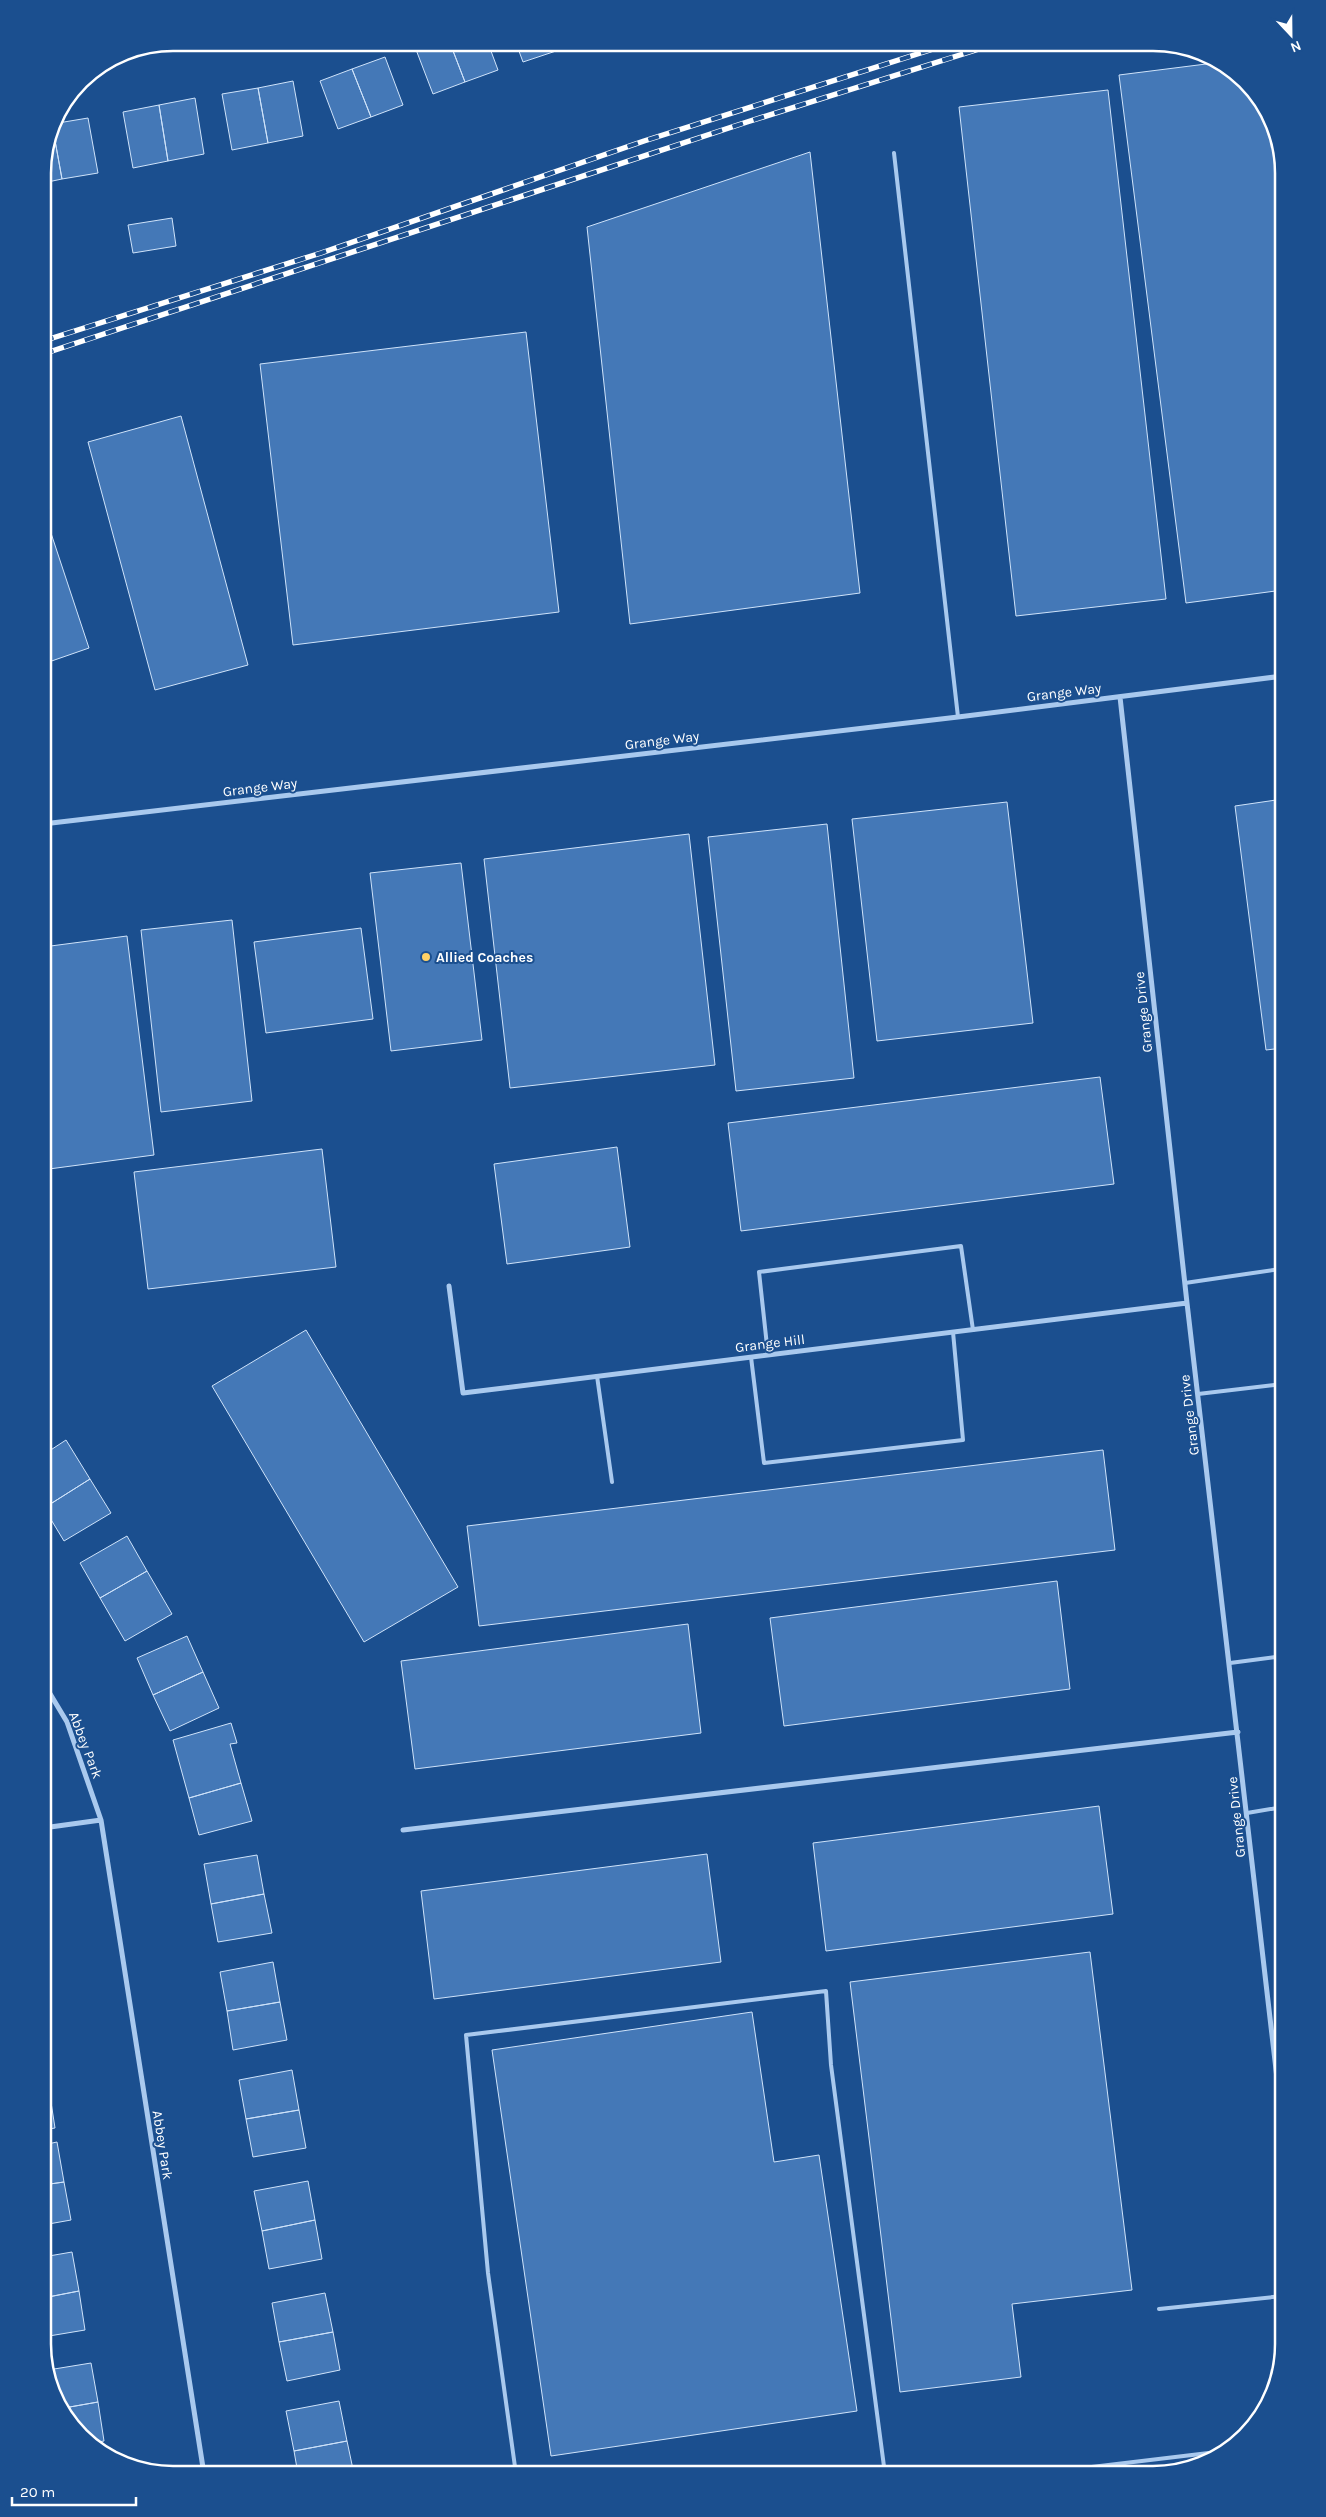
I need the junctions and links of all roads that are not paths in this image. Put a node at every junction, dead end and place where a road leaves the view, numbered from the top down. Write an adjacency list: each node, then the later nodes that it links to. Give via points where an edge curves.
1 (894, 153): 4 (lane)
2 (1275, 677): 3 (street, Grange Way)
3 (1120, 696): 4 (street, Grange Way); 7 (street, Grange Drive)
4 (958, 717): 5 (street, Grange Way)
5 (52, 823)
6 (1275, 1270): 7 (lane)
7 (1184, 1283): 9 (street, Grange Drive)
8 (448, 1286): 14 (street, Grange Hill, via 463,1392)
9 (1187, 1303): 10 (street, Grange Hill); 16 (street, Grange Drive)
10 (973, 1330): 11 (street, Grange Hill); 12 (lane, via 961,1246 759,1272)
11 (953, 1332): 12 (street, Grange Hill); 13 (lane, via 963,1440 764,1463)
12 (768, 1354): 13 (street, Grange Hill)
13 (751, 1357): 14 (street, Grange Hill)
14 (597, 1376): 17 (lane)
15 (1275, 1385): 16 (lane)
16 (1198, 1394): 19 (street, Grange Drive)
17 (612, 1482)
18 (1275, 1657): 19 (lane)
19 (1230, 1663): 21 (street, Grange Drive)
20 (51, 1696): 24 (street, Abbey Park, via 67,1722)
21 (1238, 1732): 23 (street, Grange Drive); 26 (street)
22 (1275, 1808): 23 (lane)
23 (1247, 1813): 27 (street, Grange Drive)
24 (102, 1820): 25 (street); 31 (street, Abbey Park)
25 (51, 1827)
26 (403, 1830)
27 (1275, 2053)
28 (1275, 2297): 29 (lane)
29 (1159, 2309)
30 (1204, 2454): 34 (lane)
31 (203, 2465)
32 (515, 2465): 33 (lane, via 488,2273 466,2035 826,1991 830,2065)
33 (884, 2466)
34 (1100, 2466)

